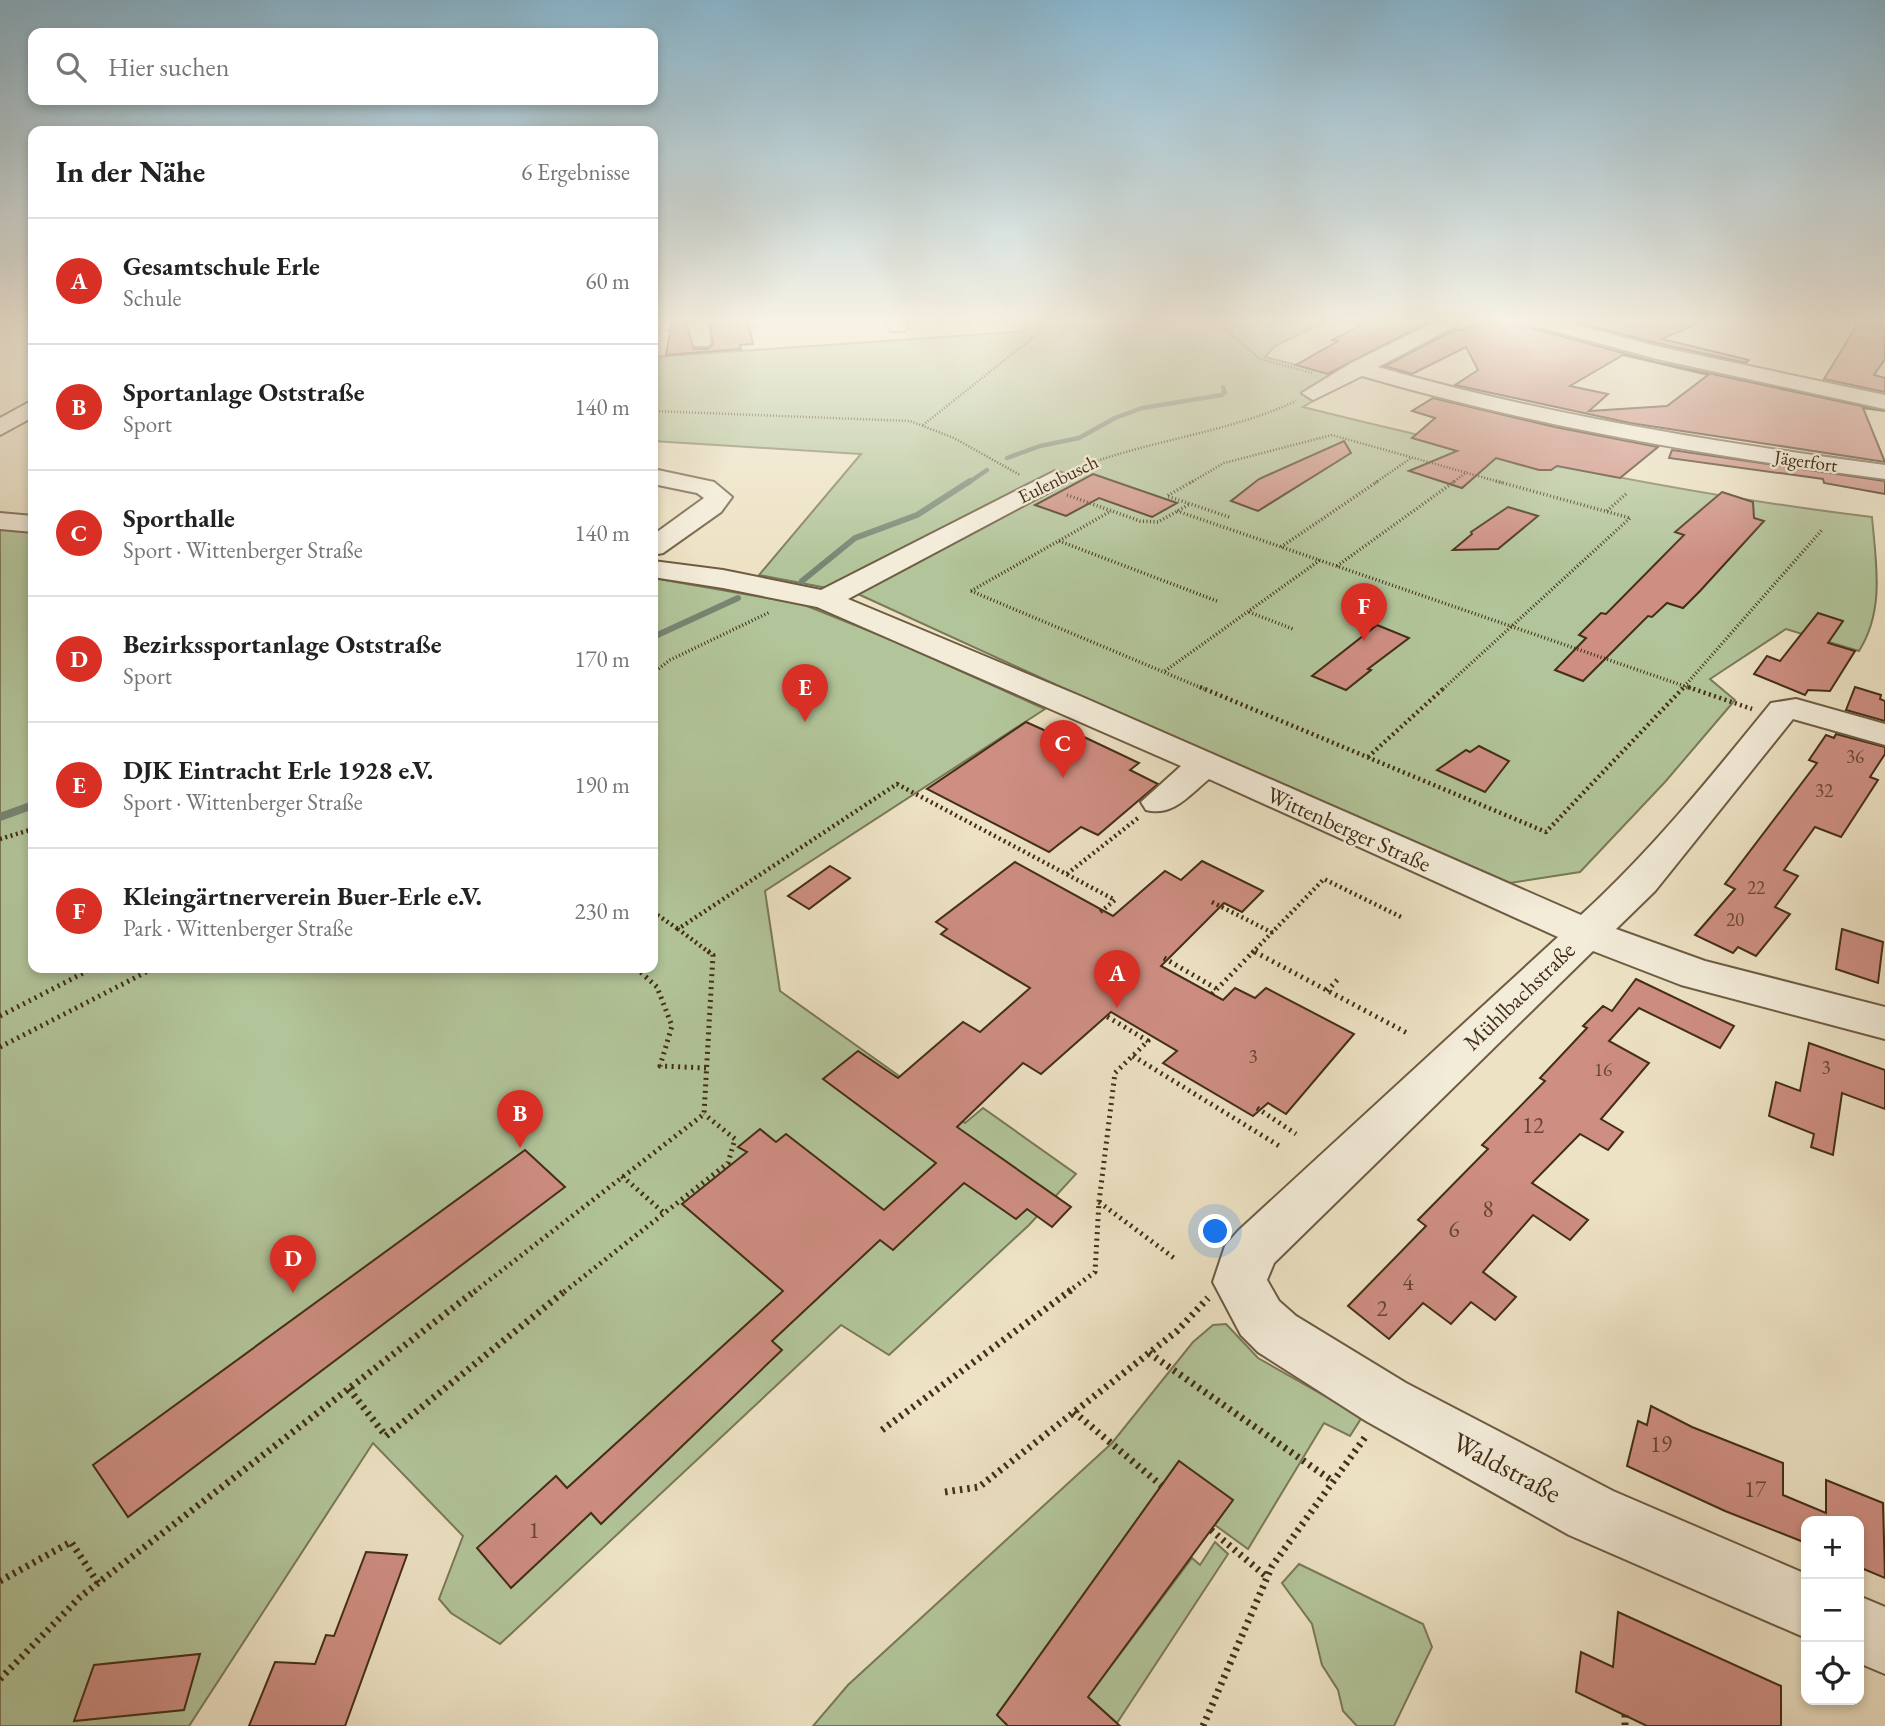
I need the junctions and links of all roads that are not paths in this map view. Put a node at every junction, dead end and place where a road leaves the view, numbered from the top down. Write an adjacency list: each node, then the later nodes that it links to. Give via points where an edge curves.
1 (1482, 402): 4 (street, Jägerfort, via 1725,450)
2 (28, 413): 3 (street)
3 (0, 428)
4 (1885, 472)
5 (658, 478): 9 (street, via 705,487 719,497)
6 (1048, 482): 11 (street, Eulenbusch)
7 (0, 521): 8 (street)
8 (28, 524)
9 (658, 544)
10 (658, 570): 11 (street, Wittenberger Straße)
11 (825, 600): 13 (street, Wittenberger Straße)
12 (1885, 735): 15 (street, Mühlbachstraße, via 1786,713 1641,882)
13 (1204, 765): 14 (street); 15 (street, Wittenberger Straße)
14 (1158, 802)
15 (1585, 933): 16 (street, Wittenberger Straße, via 1696,974); 17 (street, Mühlbachstraße, via 1256,1248 1244,1262)
16 (1885, 1023)
17 (1240, 1282): 18 (street, Waldstraße, via 1260,1318 1277,1334 1386,1402 1591,1513)
18 (1801, 1604)
19 (1864, 1631): 20 (street)
20 (1885, 1641)

